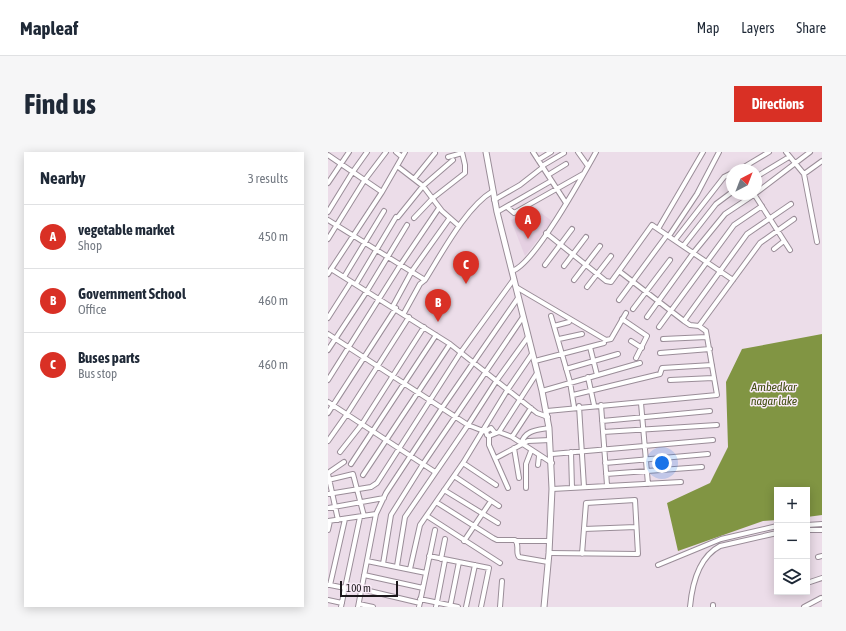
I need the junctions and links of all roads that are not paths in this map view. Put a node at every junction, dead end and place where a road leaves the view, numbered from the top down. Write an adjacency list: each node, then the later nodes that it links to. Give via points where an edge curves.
1 (349, 152): 25 (street)
2 (367, 152): 31 (street)
3 (386, 152): 39 (street)
4 (396, 152): 20 (street)
5 (405, 152): 20 (street)
6 (486, 152): 44 (street)
7 (533, 152): 22 (street)
8 (552, 152): 22 (street)
9 (564, 152): 30 (street)
10 (578, 152): 29 (street)
11 (596, 152): 29 (street)
12 (703, 152): 68 (street)
13 (719, 152): 72 (street, via 697,194)
14 (769, 152): 27 (street)
15 (786, 152): 21 (street)
16 (810, 152): 24 (street)
17 (435, 153): 37 (street)
18 (462, 153): 41 (street, via 451,158); 47 (street, via 465,173)
19 (328, 154): 25 (street)
20 (402, 157): 28 (street)
21 (789, 157): 24 (street); 32 (street)
22 (538, 160): 30 (street)
23 (822, 161): 34 (street)
24 (794, 163): 34 (street); 42 (street)
25 (340, 164): 31 (street); 40 (street)
26 (566, 164): 35 (street)
27 (749, 164)
28 (397, 166): 37 (street); 45 (street)
29 (588, 166): 33 (street)
30 (542, 167): 35 (street); 48 (street, via 520,185)
31 (352, 173): 39 (street); 57 (street)
32 (762, 173)
33 (584, 174): 43 (street); 51 (street)
34 (804, 174): 78 (street)
35 (548, 175): 38 (street)
36 (726, 176): 75 (street)
37 (414, 179): 41 (street)
38 (551, 180): 43 (street); 54 (street)
39 (364, 181): 45 (street); 65 (street)
40 (328, 183)
41 (423, 186): 47 (street); 83 (street, via 397,217)
42 (762, 188)
43 (557, 190): 51 (street); 54 (street, via 514,213)
44 (493, 191): 48 (street); 66 (street, via 485,196)
45 (382, 192): 71 (street)
46 (726, 196): 80 (street, via 716,204)
47 (433, 198): 55 (street); 59 (street)
48 (494, 200): 58 (street)
49 (746, 200): 85 (street, via 724,214)
50 (758, 200): 53 (street)
51 (566, 203): 70 (street)
52 (791, 204): 60 (street)
53 (762, 206): 60 (street); 90 (street, via 734,225)
54 (507, 207): 58 (street)
55 (439, 208): 61 (street); 91 (street)
56 (384, 211): 77 (street)
57 (328, 212)
58 (497, 212): 97 (street)
59 (414, 218)
60 (769, 218): 69 (street); 99 (street, via 747,234)
61 (449, 219): 66 (street); 96 (street)
62 (794, 219): 69 (street)
63 (328, 220): 65 (street)
64 (407, 225): 87 (street)
65 (336, 226): 71 (street); 74 (street)
66 (459, 226): 104 (street)
67 (572, 229): 79 (street)
68 (658, 229): 72 (street); 98 (street, via 652,225)
69 (777, 230): 76 (street); 106 (street, via 760,243)
70 (546, 233): 79 (street); 97 (street, via 521,267)
71 (352, 235): 77 (street); 95 (street)
72 (668, 236): 75 (street); 107 (street)
73 (586, 237): 86 (street)
74 (328, 239)
75 (675, 240): 80 (street)
76 (784, 241): 82 (street); 84 (street)
77 (364, 242): 83 (street); 102 (street)
78 (817, 242)
79 (561, 244): 86 (street); 93 (street)
80 (684, 245): 85 (street)
81 (600, 246): 92 (street)
82 (774, 249)
83 (377, 250): 87 (street); 109 (street)
84 (790, 250)
85 (694, 252): 90 (street); 117 (street)
86 (573, 254): 92 (street); 94 (street)
87 (388, 256): 91 (street); 112 (street)
88 (611, 256): 101 (street)
89 (670, 260): 113 (street)
90 (707, 261): 99 (street); 120 (street)
91 (401, 264): 96 (street); 115 (street)
92 (586, 264): 101 (street); 105 (street)
93 (545, 265)
94 (564, 266)
95 (332, 269): 100 (street); 102 (street)
96 (412, 271): 104 (street); 118 (street)
97 (512, 271): 103 (street)
98 (619, 271): 101 (street, via 610,282 606,282); 107 (street)
99 (720, 271): 106 (street); 129 (street)
100 (328, 274)
101 (597, 274): 111 (street)
102 (344, 277): 108 (street)
103 (514, 279): 110 (street); 151 (street)
104 (425, 280): 121 (street, via 420,284)
105 (574, 280)
106 (733, 280): 133 (street)
107 (633, 281): 113 (street); 116 (street)
108 (351, 282): 109 (street); 127 (street)
109 (356, 284): 112 (street)
110 (515, 286): 114 (street); 128 (street, via 606,340 611,339)
111 (588, 287)
112 (367, 291): 115 (street); 140 (street)
113 (646, 291): 117 (street); 119 (street)
114 (518, 298): 125 (street); 158 (street)
115 (380, 300): 118 (street); 146 (street)
116 (619, 300)
117 (658, 302): 120 (street); 126 (street)
118 (395, 307): 121 (street); 156 (street)
119 (633, 309)
120 (671, 312): 129 (street); 134 (street)
121 (404, 313): 124 (street)
122 (626, 313): 128 (street)
123 (551, 316): 132 (street)
124 (409, 317): 131 (street); 163 (street)
125 (523, 317): 138 (street); 165 (street)
126 (647, 317)
127 (328, 318)
128 (622, 319): 148 (street, via 647,336)
129 (684, 321): 133 (street)
130 (569, 322): 132 (street)
131 (424, 326): 137 (street); 168 (street)
132 (554, 326): 141 (street)
133 (699, 326): 139 (street, via 706,331)
134 (659, 327)
135 (328, 334): 140 (street)
136 (582, 334): 141 (street)
137 (436, 335): 145 (street); 175 (street)
138 (528, 337): 153 (street); 172 (street)
139 (707, 337): 142 (street); 149 (street)
140 (335, 338): 146 (street); 150 (street)
141 (559, 339): 154 (street)
142 (663, 339)
143 (631, 341): 148 (street)
144 (604, 343): 147 (street)
145 (450, 344): 151 (street); 179 (street)
146 (348, 347): 156 (street); 171 (street)
147 (590, 347): 154 (street); 160 (street)
148 (642, 348): 157 (street)
149 (710, 349): 152 (street); 162 (street)
150 (328, 350)
151 (461, 352): 158 (street); 182 (street)
152 (660, 353)
153 (532, 354): 159 (street); 176 (street)
154 (563, 354): 159 (street); 164 (street)
155 (618, 354): 160 (street)
156 (363, 357): 163 (street); 185 (street)
157 (636, 358)
158 (474, 361): 165 (street); 189 (street)
159 (535, 361): 166 (street)
160 (594, 361): 164 (street); 167 (street)
161 (640, 363): 167 (street)
162 (712, 365): 170 (street); 178 (street, via 662,368 660,374)
163 (378, 367): 168 (street); 194 (street)
164 (566, 369): 174 (street)
165 (486, 371): 172 (street); 195 (street)
166 (538, 373): 177 (street); 181 (street)
167 (597, 375): 169 (street)
168 (392, 376): 175 (street); 199 (street)
169 (588, 377): 174 (street); 178 (street)
170 (713, 378): 173 (street); 184 (street, via 717,395)
171 (328, 380)
172 (496, 380): 176 (street); 200 (street)
173 (670, 380)
174 (570, 382): 177 (street); 180 (street)
175 (404, 383): 179 (street); 205 (street)
176 (508, 389): 181 (street); 204 (street)
177 (542, 390): 191 (street)
178 (591, 390): 180 (street); 186 (street)
179 (417, 392): 182 (street); 210 (street)
180 (573, 395): 188 (street)
181 (520, 399): 190 (street); 207 (street)
182 (429, 400): 189 (street); 216 (street)
183 (328, 402): 185 (street)
184 (641, 403): 187 (street); 197 (street)
185 (333, 405): 193 (street); 194 (street)
186 (594, 405): 187 (street); 188 (street)
187 (601, 405): 198 (street)
188 (576, 407): 191 (street); 222 (street)
189 (442, 408): 195 (street); 225 (street)
190 (531, 408): 196 (street); 209 (street)
191 (547, 411): 196 (street)
192 (710, 411): 197 (street)
193 (328, 413)
194 (347, 414): 199 (street); 213 (street)
195 (455, 416): 200 (street); 234 (street)
196 (548, 417): 202 (street)
197 (642, 417): 198 (street); 203 (street)
198 (602, 421): 206 (street)
199 (362, 424): 205 (street); 220 (street)
200 (468, 425): 204 (street); 237 (street)
201 (717, 425): 203 (street)
202 (549, 428): 211 (street); 214 (street, via 530,432 525,435)
203 (643, 430): 206 (street); 215 (street)
204 (484, 431): 207 (street, via 491,428); 208 (street); 230 (street)
205 (373, 432): 210 (street); 233 (street)
206 (603, 432): 218 (street)
207 (497, 433): 208 (street); 209 (street)
208 (489, 436): 227 (street, via 489,445)
209 (512, 437): 214 (street)
210 (387, 440): 216 (street); 241 (street)
211 (550, 440): 214 (street, via 533,440); 223 (street)
212 (713, 440): 215 (street)
213 (328, 441)
214 (521, 444): 217 (street); 219 (street)
215 (644, 445): 218 (street); 228 (street)
216 (398, 448): 225 (street); 253 (street, via 376,483 371,487)
217 (514, 448): 227 (street); 243 (street)
218 (604, 449): 222 (street); 232 (street)
219 (531, 450): 226 (street); 250 (street, via 526,464)
220 (340, 452)
221 (570, 452): 222 (street); 223 (street); 251 (street)
222 (582, 452): 252 (street)
223 (552, 454): 231 (street)
224 (708, 454): 228 (street)
225 (410, 456): 234 (street); 257 (street)
226 (539, 456): 231 (street); 235 (street)
227 (496, 458): 249 (street)
228 (646, 458): 232 (street); 238 (street)
229 (344, 462): 239 (street)
230 (463, 463): 242 (street); 247 (street)
231 (552, 463): 254 (street)
232 (605, 463): 240 (street)
233 (351, 464)
234 (423, 464): 237 (street); 295 (street, via 391,515)
235 (538, 464)
236 (702, 467): 238 (street)
237 (435, 472): 298 (street, via 405,518)
238 (647, 472): 240 (street); 246 (street)
239 (328, 473): 244 (street)
240 (606, 474): 248 (street)
241 (364, 475)
242 (454, 476): 255 (street); 258 (street)
243 (519, 478)
244 (328, 480): 253 (street, via 353,474); 256 (street)
245 (681, 482): 246 (street)
246 (648, 484): 248 (street)
247 (496, 485)
248 (607, 485): 252 (street)
249 (508, 488)
250 (526, 488)
251 (572, 488): 252 (street); 254 (street)
252 (584, 488)
253 (357, 489): 256 (street); 260 (street)
254 (552, 489): 286 (street)
255 (444, 490): 259 (street); 265 (street)
256 (330, 493): 262 (street)
257 (384, 498): 260 (street); 264 (street)
258 (491, 501): 261 (street); 265 (street)
259 (436, 502): 267 (street); 274 (street)
260 (361, 503): 262 (street); 266 (street)
261 (499, 506)
262 (335, 507): 263 (street); 269 (street)
263 (328, 508)
264 (376, 514): 266 (street); 291 (street)
265 (483, 514): 271 (street); 274 (street)
266 (362, 516): 268 (street); 306 (street)
267 (427, 516): 284 (street); 299 (street, via 420,525)
268 (345, 519): 269 (street); 305 (street)
269 (338, 520): 270 (street)
270 (329, 521): 278 (street)
271 (498, 523)
272 (810, 524): 273 (street)
273 (822, 524)
274 (474, 527): 284 (street); 285 (street, via 497,540)
275 (636, 527): 277 (street); 277 (street, via 635,500 628,500 586,503); 288 (street, via 638,554)
276 (774, 527): 297 (street, via 721,539)
277 (584, 529): 288 (street)
278 (328, 530)
279 (435, 530): 289 (street)
280 (810, 530): 281 (street)
281 (822, 530)
282 (774, 534): 323 (street, via 720,546 712,551 701,567 692,590)
283 (445, 540): 290 (street)
284 (464, 541): 294 (street)
285 (517, 541): 286 (street); 293 (street, via 519,557)
286 (550, 541): 287 (street)
287 (549, 553): 288 (street); 293 (street)
288 (582, 554)
289 (429, 556): 290 (street); 300 (street)
290 (443, 559): 292 (street); 313 (street)
291 (367, 561): 295 (street); 301 (street)
292 (459, 562): 296 (street); 316 (street)
293 (548, 562): 322 (street)
294 (500, 563)
295 (383, 564): 298 (street)
296 (475, 565): 319 (street); 320 (street, via 489,568)
297 (658, 565)
298 (396, 566): 299 (street)
299 (410, 569): 300 (street)
300 (426, 573): 307 (street)
301 (364, 575): 307 (street); 308 (street)
302 (822, 578): 304 (street)
303 (502, 581): 321 (street)
304 (810, 582)
305 (329, 585): 306 (street)
306 (345, 588): 312 (street)
307 (423, 588): 311 (street)
308 (361, 590): 311 (street); 315 (street)
309 (821, 598): 314 (street)
310 (328, 600): 312 (street)
311 (420, 603): 313 (street)
312 (342, 605)
313 (436, 605): 316 (street)
314 (811, 605): 324 (street)
315 (359, 606): 317 (street)
316 (450, 606): 318 (street)
317 (373, 607)
318 (458, 607)
319 (466, 607)
320 (481, 607)
321 (500, 607)
322 (544, 607)
323 (690, 607)
324 (804, 607)

